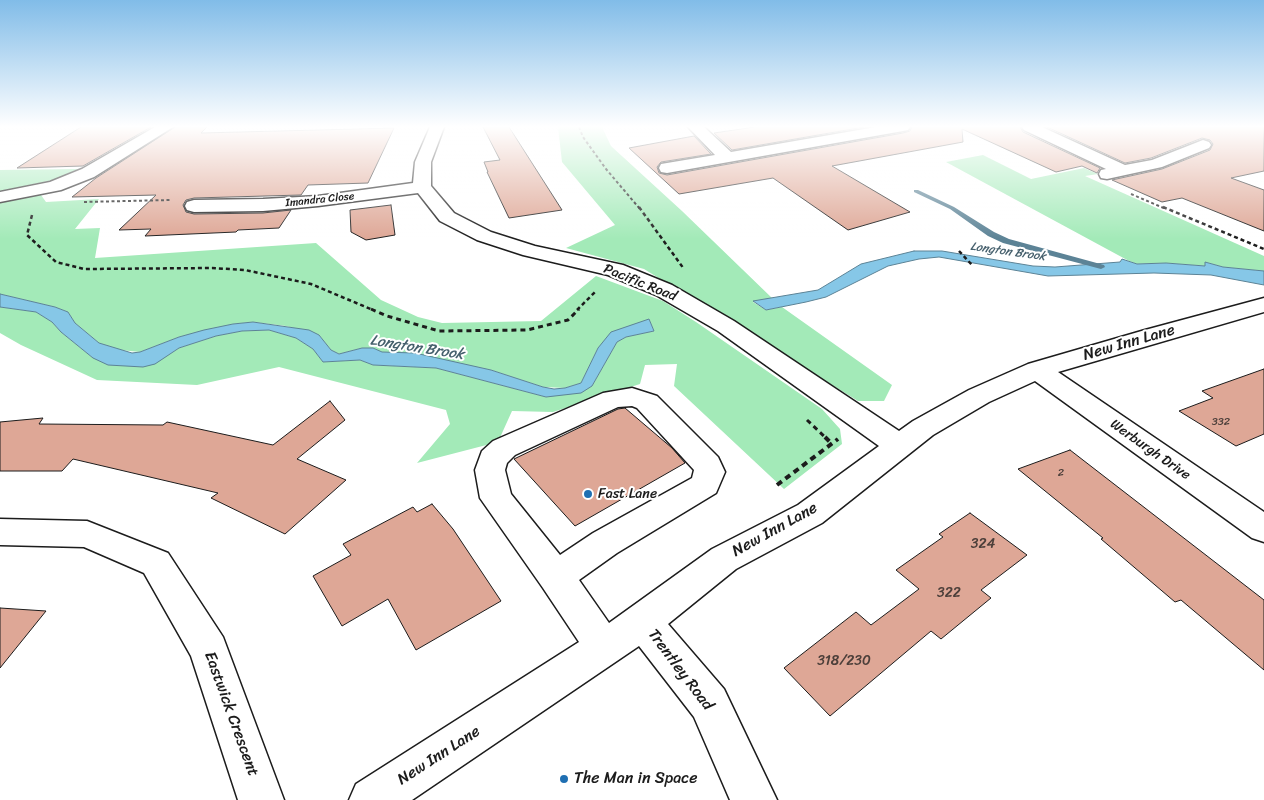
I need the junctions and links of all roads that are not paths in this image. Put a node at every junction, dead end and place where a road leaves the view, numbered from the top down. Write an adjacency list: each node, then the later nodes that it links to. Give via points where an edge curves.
1 (103, 164): 10 (street, via 55,186)
2 (423, 164): 9 (street)
3 (689, 164): 6 (street)
4 (1110, 164): 7 (street)
5 (1154, 164): 7 (street)
6 (667, 168)
7 (1124, 171): 8 (street)
8 (1106, 174)
9 (422, 187): 11 (street, Imandra Close, via 318,201 221,201); 14 (street, Pacific Road, via 447,217 484,236 530,251 615,270 664,290 726,326)
10 (0, 197)
11 (194, 206)
12 (1264, 305): 13 (street, New Inn Lane)
13 (1037, 370): 14 (street, New Inn Lane, via 979,396); 15 (street, Werburgh Drive)
14 (898, 446): 18 (street, New Inn Lane, via 810,514 724,559)
15 (1264, 529)
16 (0, 532): 20 (street, Eastwick Crescent, via 87,534 156,563 209,650)
17 (556, 577): 17 (street, via 605,543 705,485 709,479 707,465 647,402 613,399 504,448 493,459 490,470 496,498); 19 (street)
18 (643, 622): 19 (street, New Inn Lane); 22 (street, Trentley Road, via 709,703)
19 (604, 648): 21 (street, New Inn Lane)
20 (261, 800)
21 (372, 800)
22 (754, 800)

